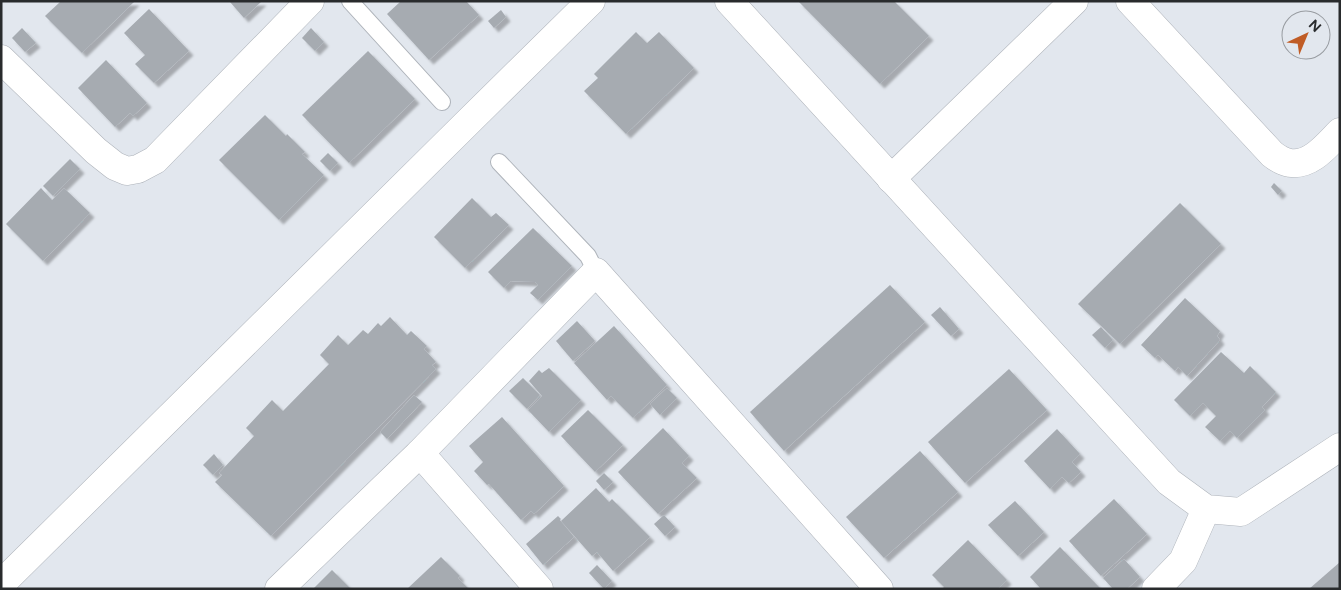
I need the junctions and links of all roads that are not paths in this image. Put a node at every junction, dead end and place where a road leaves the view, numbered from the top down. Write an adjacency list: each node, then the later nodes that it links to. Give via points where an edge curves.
1 (310, 1): 7 (street, via 155,160 138,169 127,171 115,166 96,151)
2 (350, 1): 8 (lane)
3 (592, 1): 16 (street)
4 (729, 1): 11 (street)
5 (1074, 1): 11 (street)
6 (1130, 1): 9 (street, via 1272,154 1290,163 1307,161)
7 (1, 59)
8 (442, 102)
9 (1340, 132)
10 (498, 162): 12 (lane, via 588,256)
11 (891, 179): 15 (street, via 1169,482)
12 (596, 272): 14 (street); 17 (street)
13 (1340, 447): 15 (street, via 1241,512)
14 (420, 453): 18 (street); 19 (street)
15 (1206, 509): 20 (street, via 1182,561)
16 (1, 584)
17 (877, 588)
18 (279, 589)
19 (540, 589)
20 (1156, 589)

